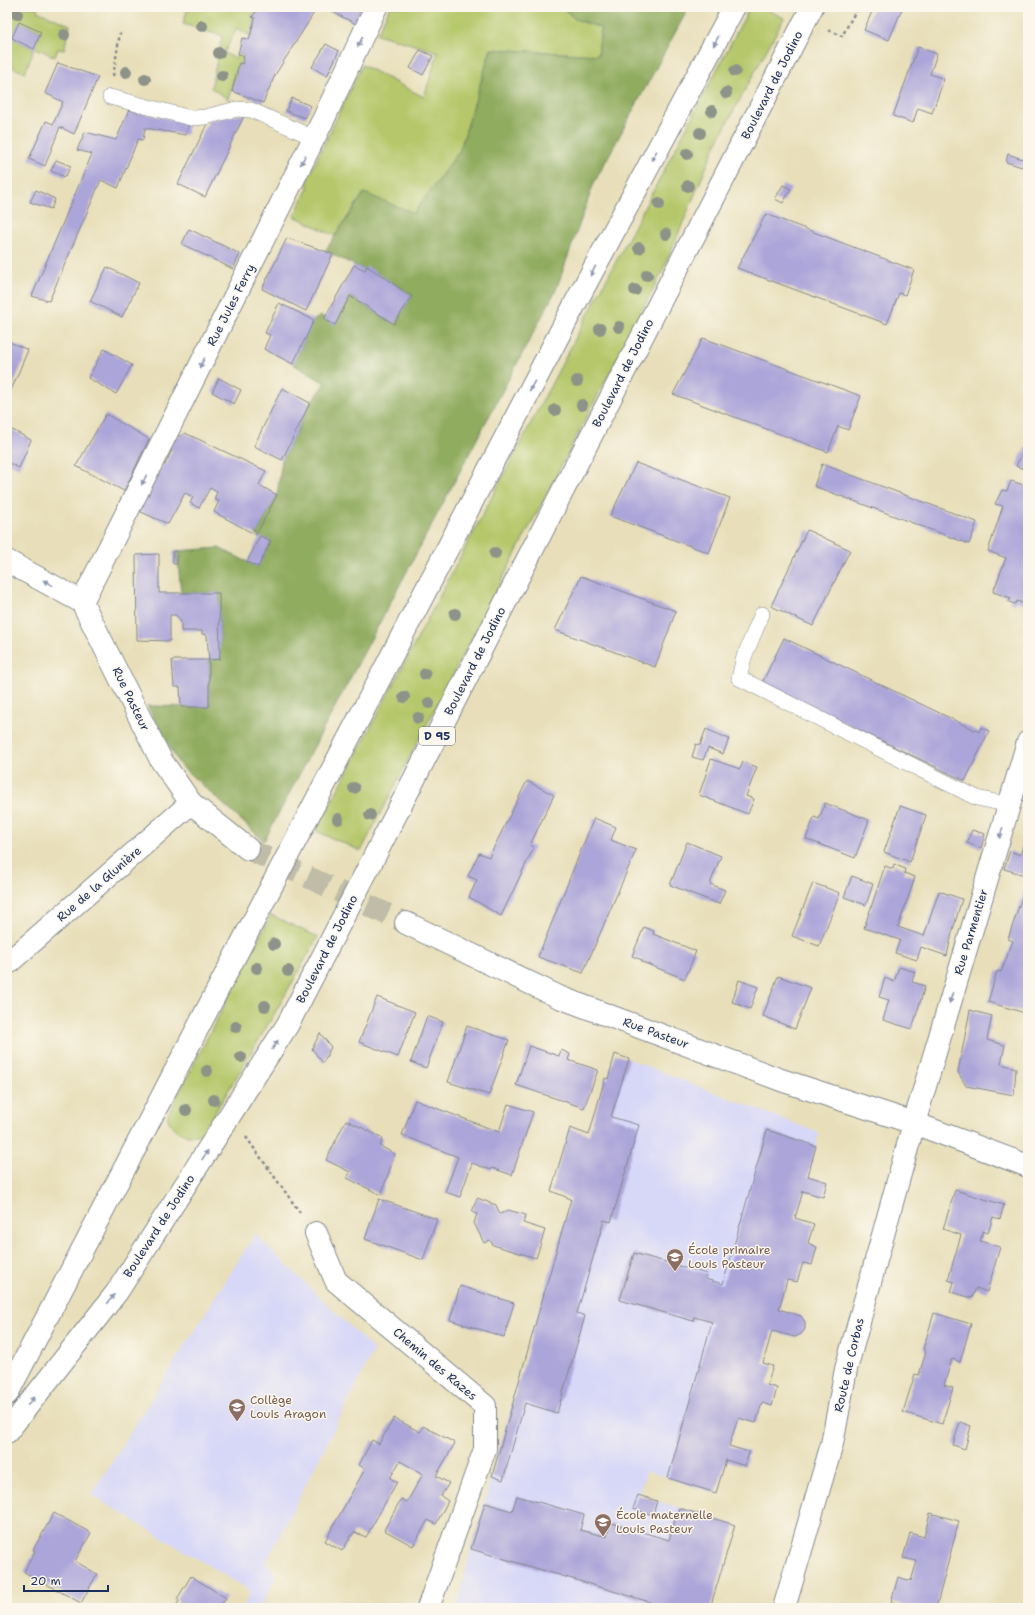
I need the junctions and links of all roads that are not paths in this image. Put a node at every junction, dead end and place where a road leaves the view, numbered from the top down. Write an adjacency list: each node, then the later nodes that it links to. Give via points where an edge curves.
1 (376, 7): 5 (street, Rue Jules Ferry, one-way to 5)
2 (734, 7): 18 (street, one-way to 18, via 570,314)
3 (812, 7): 19 (street, Boulevard de Jodino / D 95, one-way to 3, via 117,1292 288,1024)
4 (110, 97): 5 (lane, via 191,118 237,108 250,110)
5 (314, 138): 7 (street, Rue Jules Ferry, one-way to 7)
6 (7, 561): 7 (street, one-way to 6)
7 (82, 602): 10 (street, Rue Pasteur, via 161,760)
8 (762, 614): 11 (lane, via 744,657 739,678 977,798)
9 (1028, 742): 11 (street, Rue Parmentier)
10 (191, 803): 12 (street, Rue Pasteur); 14 (street, Rue de la Glunière)
11 (1009, 805): 15 (street, Rue Parmentier, one-way to 15)
12 (248, 850)
13 (406, 923): 15 (street, Rue Pasteur, via 559,997 781,1080)
14 (7, 964)
15 (914, 1123): 16 (street, Rue Pasteur); 21 (street, Route de Corbas, via 846,1369 832,1444)
16 (1028, 1166)
17 (316, 1233): 20 (street, Chemin des Razes, via 336,1281 485,1406 485,1449)
18 (7, 1394)
19 (7, 1432)
20 (428, 1608)
21 (784, 1608)

